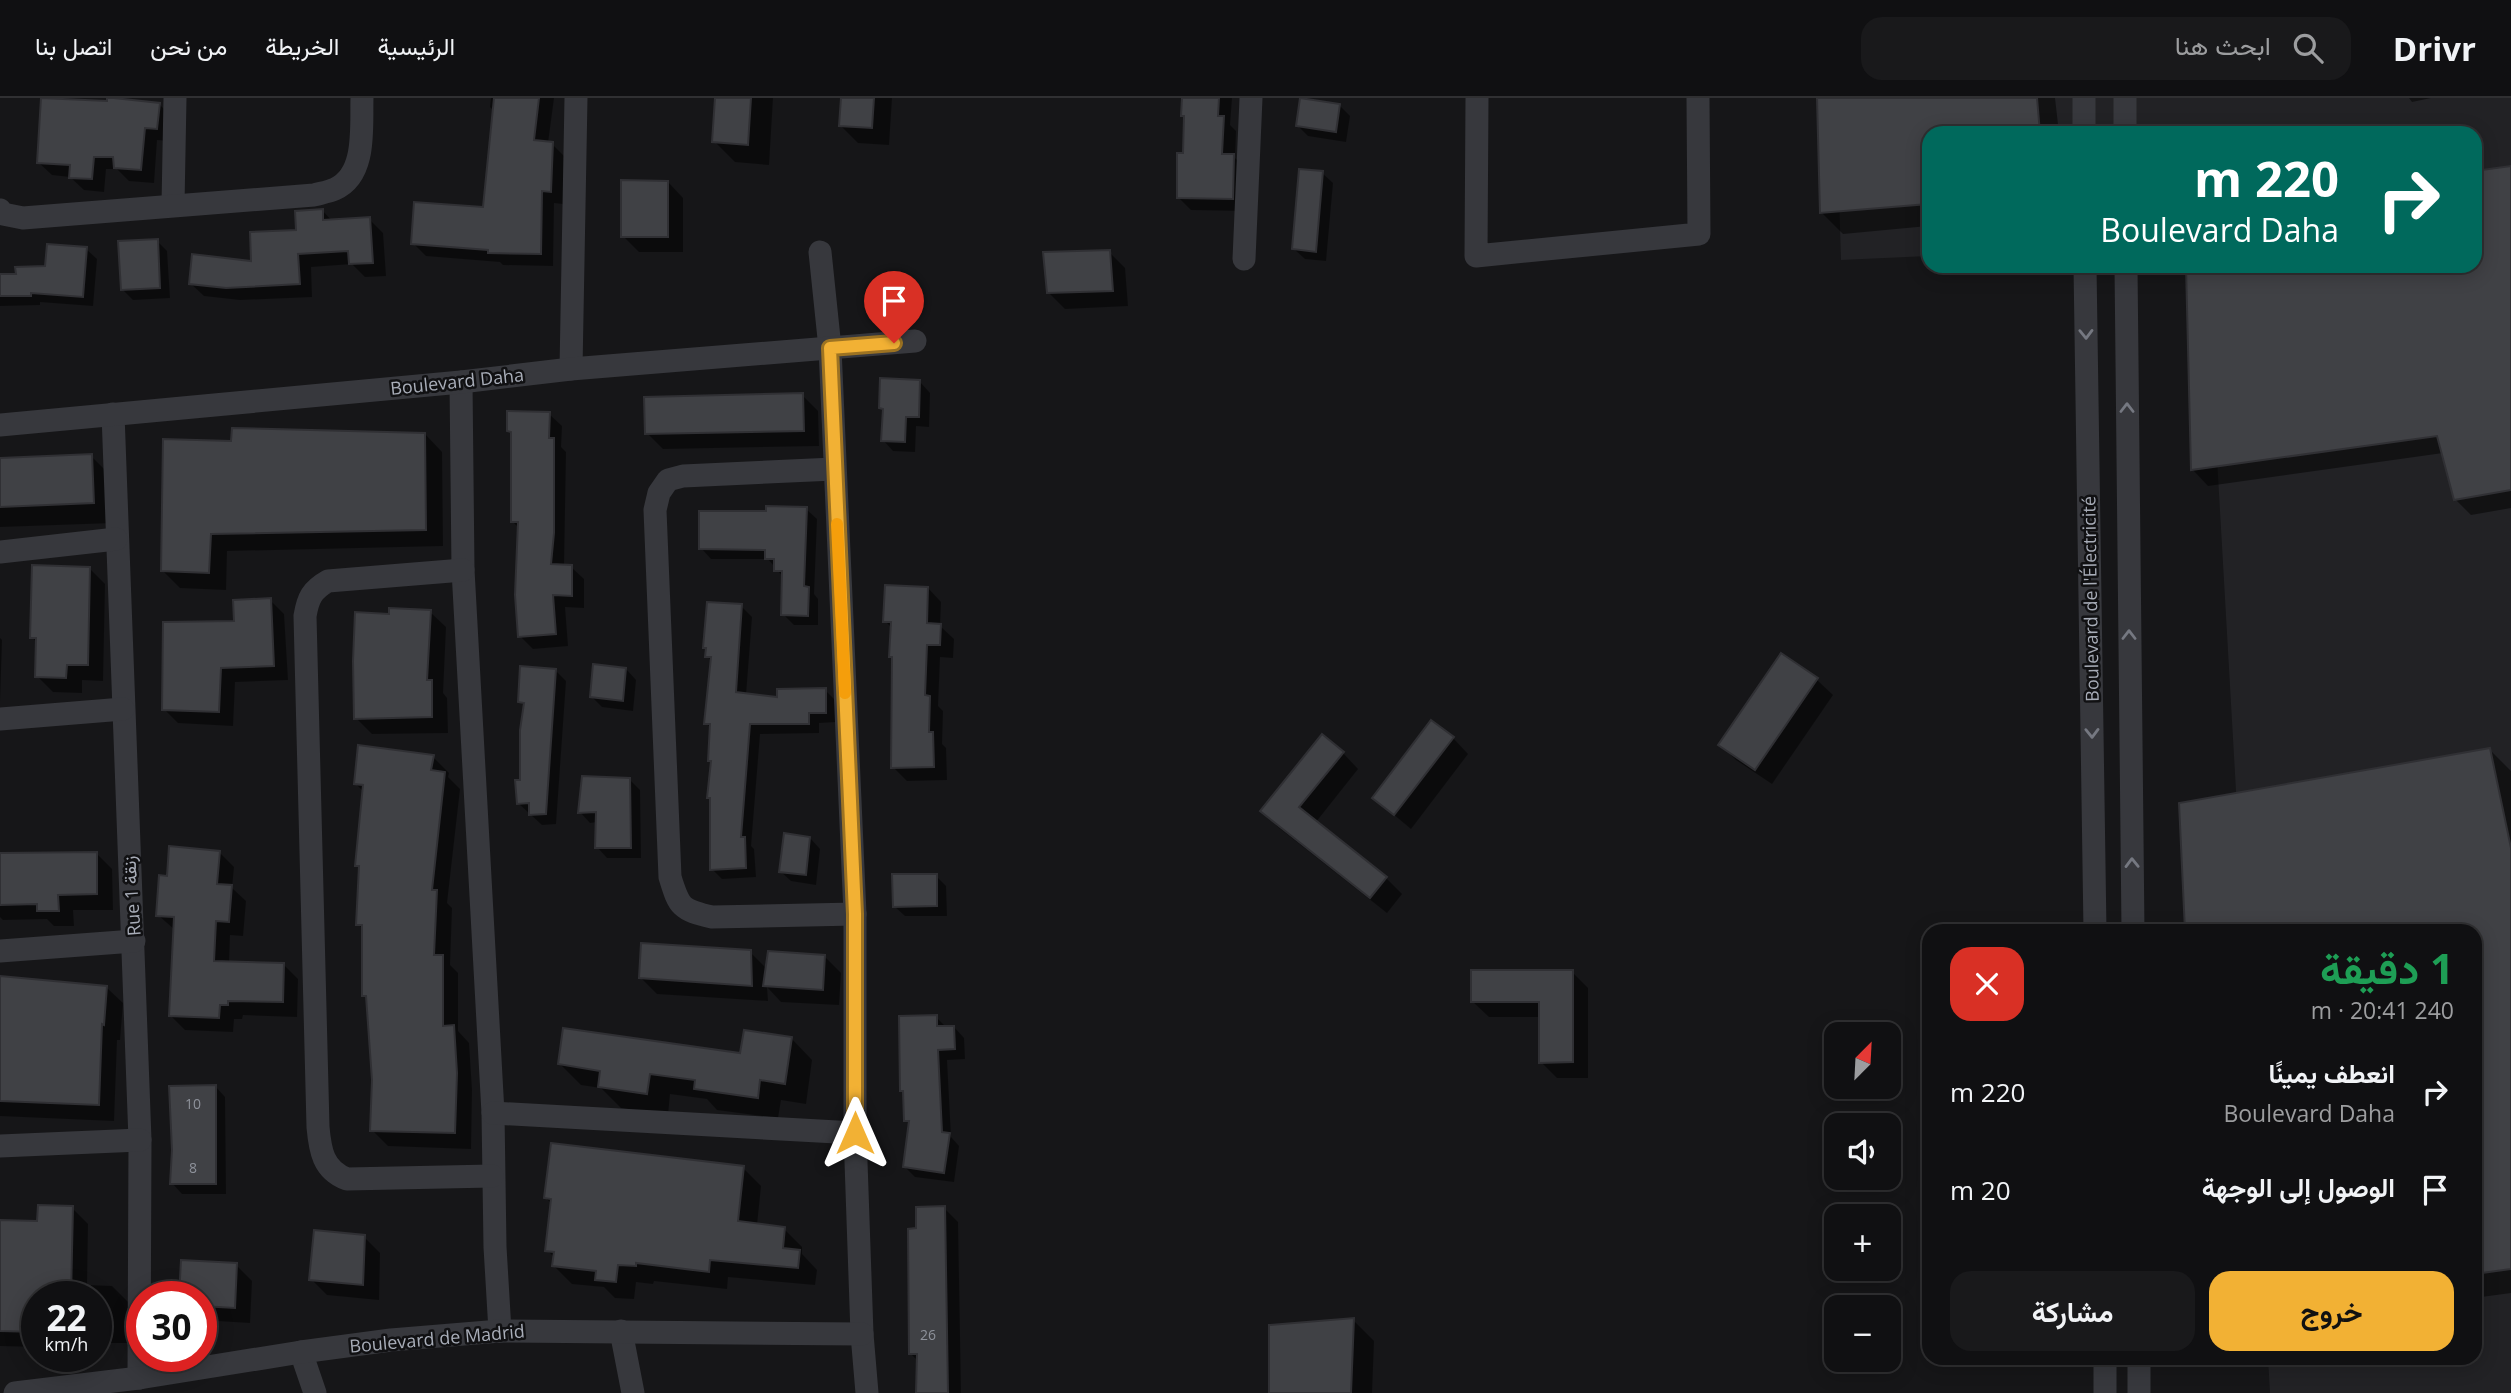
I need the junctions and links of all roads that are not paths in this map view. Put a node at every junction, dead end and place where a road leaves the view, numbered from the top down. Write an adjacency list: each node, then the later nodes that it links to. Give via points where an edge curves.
1 (176, 98): 11 (street)
2 (362, 98): 11 (street, via 354,171 338,188 314,195)
3 (576, 98): 19 (street)
4 (1251, 98): 14 (street)
5 (1477, 98): 6 (street, via 1476,256 1699,234)
6 (1698, 98)
7 (2084, 98): 9 (street)
8 (2125, 98): 10 (street)
9 (2084, 126)
10 (2125, 126)
11 (173, 205): 12 (street, via 23,218)
12 (0, 210)
13 (820, 252): 18 (street)
14 (1244, 259)
15 (2085, 273): 30 (street, Boulevard de l'Électricité, one-way to 30)
16 (2126, 273): 31 (street, one-way to 16)
17 (915, 341): 18 (street, Boulevard Daha)
18 (830, 348): 19 (street, Boulevard Daha); 23 (street)
19 (571, 369): 20 (street, Boulevard Daha)
20 (461, 382): 21 (street, Boulevard Daha); 26 (street)
21 (113, 414): 22 (street, Boulevard Daha); 24 (street, Rue 1 زنقة)
22 (0, 425)
23 (834, 469): 29 (street); 29 (street, via 683,476 668,480 659,493 655,510 670,877 677,900 691,912 712,917)
24 (116, 539): 25 (street); 27 (street, Rue 1 زنقة)
25 (0, 552)
26 (463, 570): 34 (street); 38 (street, via 328,581 315,588 308,600 318,1127 325,1161 334,1173 347,1179)
27 (123, 709): 28 (street); 32 (street, Rue 1 زنقة)
28 (0, 719)
29 (855, 914): 35 (street)
30 (2095, 924)
31 (2133, 924)
32 (134, 941): 33 (street); 36 (street, Rue 1 زنقة)
33 (0, 951)
34 (493, 1114): 35 (street); 38 (street)
35 (855, 1133): 41 (street)
36 (140, 1140): 37 (street); 45 (street, Rue 1 زنقة)
37 (0, 1146)
38 (492, 1176): 39 (street)
39 (500, 1331): 40 (street, Boulevard de Madrid); 42 (street, Boulevard de Madrid)
40 (621, 1331): 41 (street, Boulevard de Madrid); 49 (street)
41 (862, 1334): 50 (street)
42 (301, 1352): 45 (street, Boulevard de Madrid); 48 (street)
43 (2105, 1365): 51 (street)
44 (2139, 1365): 52 (street)
45 (139, 1378): 46 (street, Boulevard de Madrid)
46 (92, 1388): 47 (street, Boulevard de Madrid)
47 (15, 1393)
48 (315, 1393)
49 (633, 1393)
50 (867, 1393)
51 (2105, 1393)
52 (2139, 1393)

